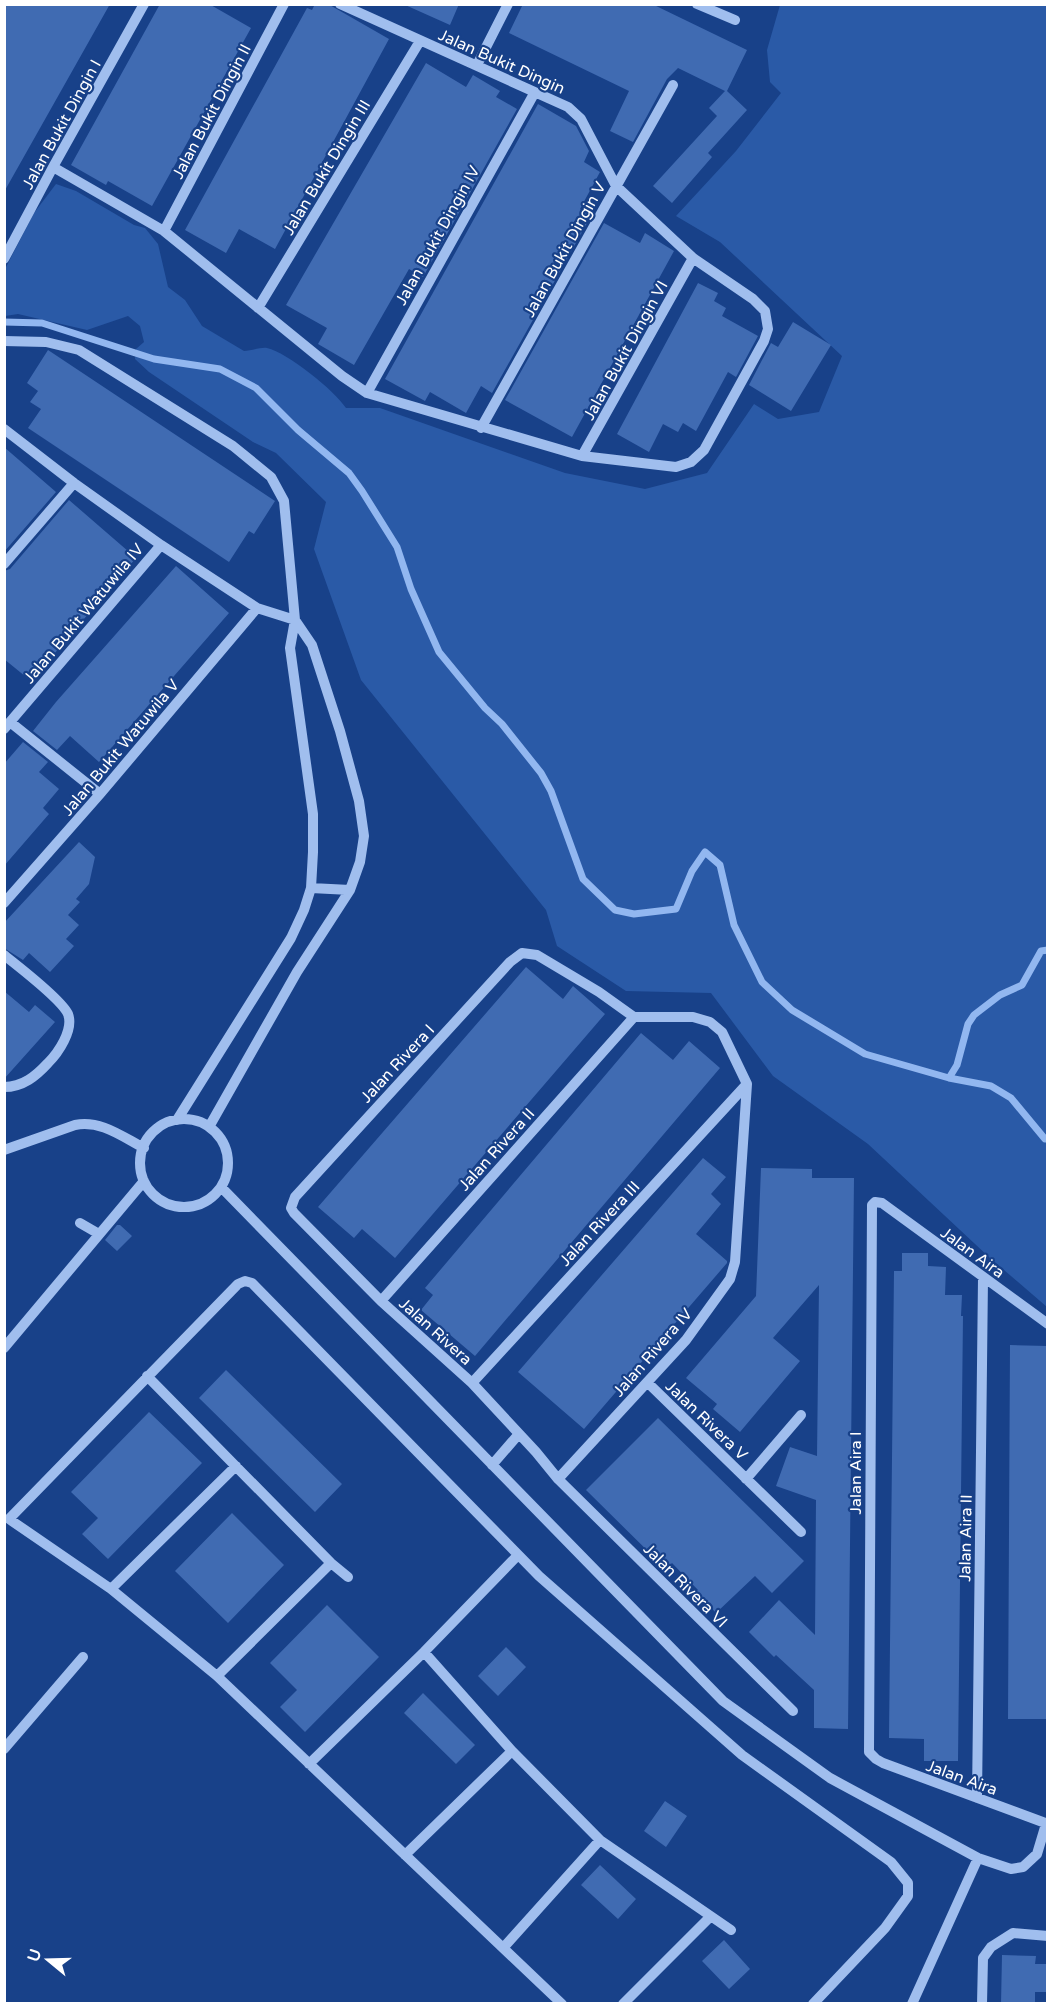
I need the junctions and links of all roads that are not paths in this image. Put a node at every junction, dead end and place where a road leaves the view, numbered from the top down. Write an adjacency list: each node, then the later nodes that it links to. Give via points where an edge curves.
1 (144, 4): 11 (street, Jalan Bukit Dingin I)
2 (284, 4): 13 (street, Jalan Bukit Dingin II)
3 (340, 4): 7 (street, Jalan Bukit Dingin)
4 (508, 4): 8 (street)
5 (697, 4): 6 (street)
6 (735, 20)
7 (420, 41): 8 (street, Jalan Bukit Dingin); 16 (street, Jalan Bukit Dingin III)
8 (477, 65): 10 (street, Jalan Bukit Dingin)
9 (674, 85): 12 (street, Jalan Bukit Dingin V)
10 (534, 92): 12 (street, Jalan Bukit Dingin, via 568,107 581,119); 18 (street, Jalan Bukit Dingin IV)
11 (53, 167): 13 (street); 15 (street, Jalan Bukit Dingin I)
12 (616, 186): 14 (street, Jalan Bukit Dingin); 19 (street, Jalan Bukit Dingin V)
13 (164, 231): 16 (street)
14 (693, 258): 21 (street, Jalan Bukit Dingin VI); 21 (street, Jalan Bukit Dingin, via 753,299 765,311 768,329 704,450 691,462 676,467)
15 (4, 259)
16 (258, 308): 18 (street)
17 (4, 341): 26 (street, via 46,342 79,350 233,446 271,477 284,501)
18 (367, 393): 19 (street)
19 (481, 428): 21 (street)
20 (4, 429): 22 (street)
21 (582, 456)
22 (74, 483): 23 (street); 24 (street)
23 (161, 545): 25 (street); 27 (street, Jalan Bukit Watuwila IV)
24 (4, 564)
25 (256, 608): 26 (street); 28 (street, Jalan Bukit Watuwila V)
26 (295, 620): 29 (street, via 290,648 313,814); 30 (street, via 312,645 359,801 364,836)
27 (7, 725): 28 (street)
28 (100, 794): 31 (street, Jalan Bukit Watuwila V)
29 (311, 888): 30 (street); 36 (street, via 291,938)
30 (350, 890): 37 (street, via 297,972)
31 (4, 903)
32 (4, 955): 35 (street, via 68,1013 69,1029 51,1060 34,1077)
33 (634, 1017): 34 (street, via 693,1017 710,1022 722,1032); 43 (street, Jalan Rivera I, via 537,954 522,953 295,1197); 47 (street, Jalan Rivera II)
34 (747, 1084): 51 (street, Jalan Rivera III); 52 (street, Jalan Rivera IV, via 733,1270 686,1340)
35 (4, 1087)
36 (177, 1120): 37 (street, via 188,1119); 38 (street, via 157,1130)
37 (209, 1127): 41 (street, via 219,1136 228,1161)
38 (144, 1148): 39 (street, via 103,1126 84,1123); 40 (street)
39 (4, 1150)
40 (144, 1181): 41 (street, via 157,1198 176,1206 197,1206); 45 (street)
41 (221, 1187): 55 (street)
42 (882, 1203): 46 (street, Jalan Aira); 71 (street, Jalan Aira I, via 875,1202 871,1212)
43 (291, 1208): 47 (street, Jalan Rivera)
44 (80, 1223): 45 (street)
45 (99, 1234): 49 (street)
46 (982, 1278): 48 (street, Jalan Aira); 73 (street, Jalan Aira II)
47 (381, 1301): 51 (street, Jalan Rivera)
48 (1047, 1324)
49 (4, 1348)
50 (147, 1376): 56 (street); 59 (street); 61 (street, via 238,1284 252,1283)
51 (472, 1383): 54 (street, Jalan Rivera)
52 (648, 1383): 57 (street, Jalan Rivera IV); 58 (street, Jalan Rivera V)
53 (801, 1415): 58 (street, Jalan Rivera V)
54 (518, 1435): 55 (street); 57 (street, Jalan Rivera)
55 (492, 1465): 77 (street, via 723,1701 830,1778)
56 (236, 1466): 62 (street); 64 (street)
57 (558, 1479): 68 (street, Jalan Rivera VI)
58 (746, 1479): 60 (street, Jalan Rivera V)
59 (7, 1517): 64 (street)
60 (801, 1532)
61 (518, 1555): 65 (street); 84 (street, via 742,1755 891,1862 908,1883 908,1896 885,1928)
62 (331, 1563): 63 (street); 67 (street)
63 (348, 1577)
64 (111, 1589): 67 (street)
65 (424, 1652): 70 (street); 72 (street)
66 (82, 1657): 69 (street)
67 (217, 1676): 72 (street)
68 (793, 1711)
69 (4, 1749)
70 (512, 1751): 75 (street); 76 (street)
71 (869, 1752): 73 (street, Jalan Aira, via 883,1763)
72 (309, 1764): 76 (street)
73 (976, 1798): 74 (street, Jalan Aira)
74 (1047, 1824): 77 (street, via 1037,1854 1023,1867 1011,1869)
75 (600, 1840): 78 (street); 81 (street)
76 (405, 1855): 81 (street)
77 (978, 1858): 85 (street)
78 (710, 1917): 79 (street); 83 (street)
79 (731, 1930)
80 (1047, 1936): 86 (street, via 1013,1933 991,1947 983,1958)
81 (503, 1948): 82 (street)
82 (562, 2004)
83 (624, 2004)
84 (813, 2004)
85 (912, 2004)
86 (982, 2004)

